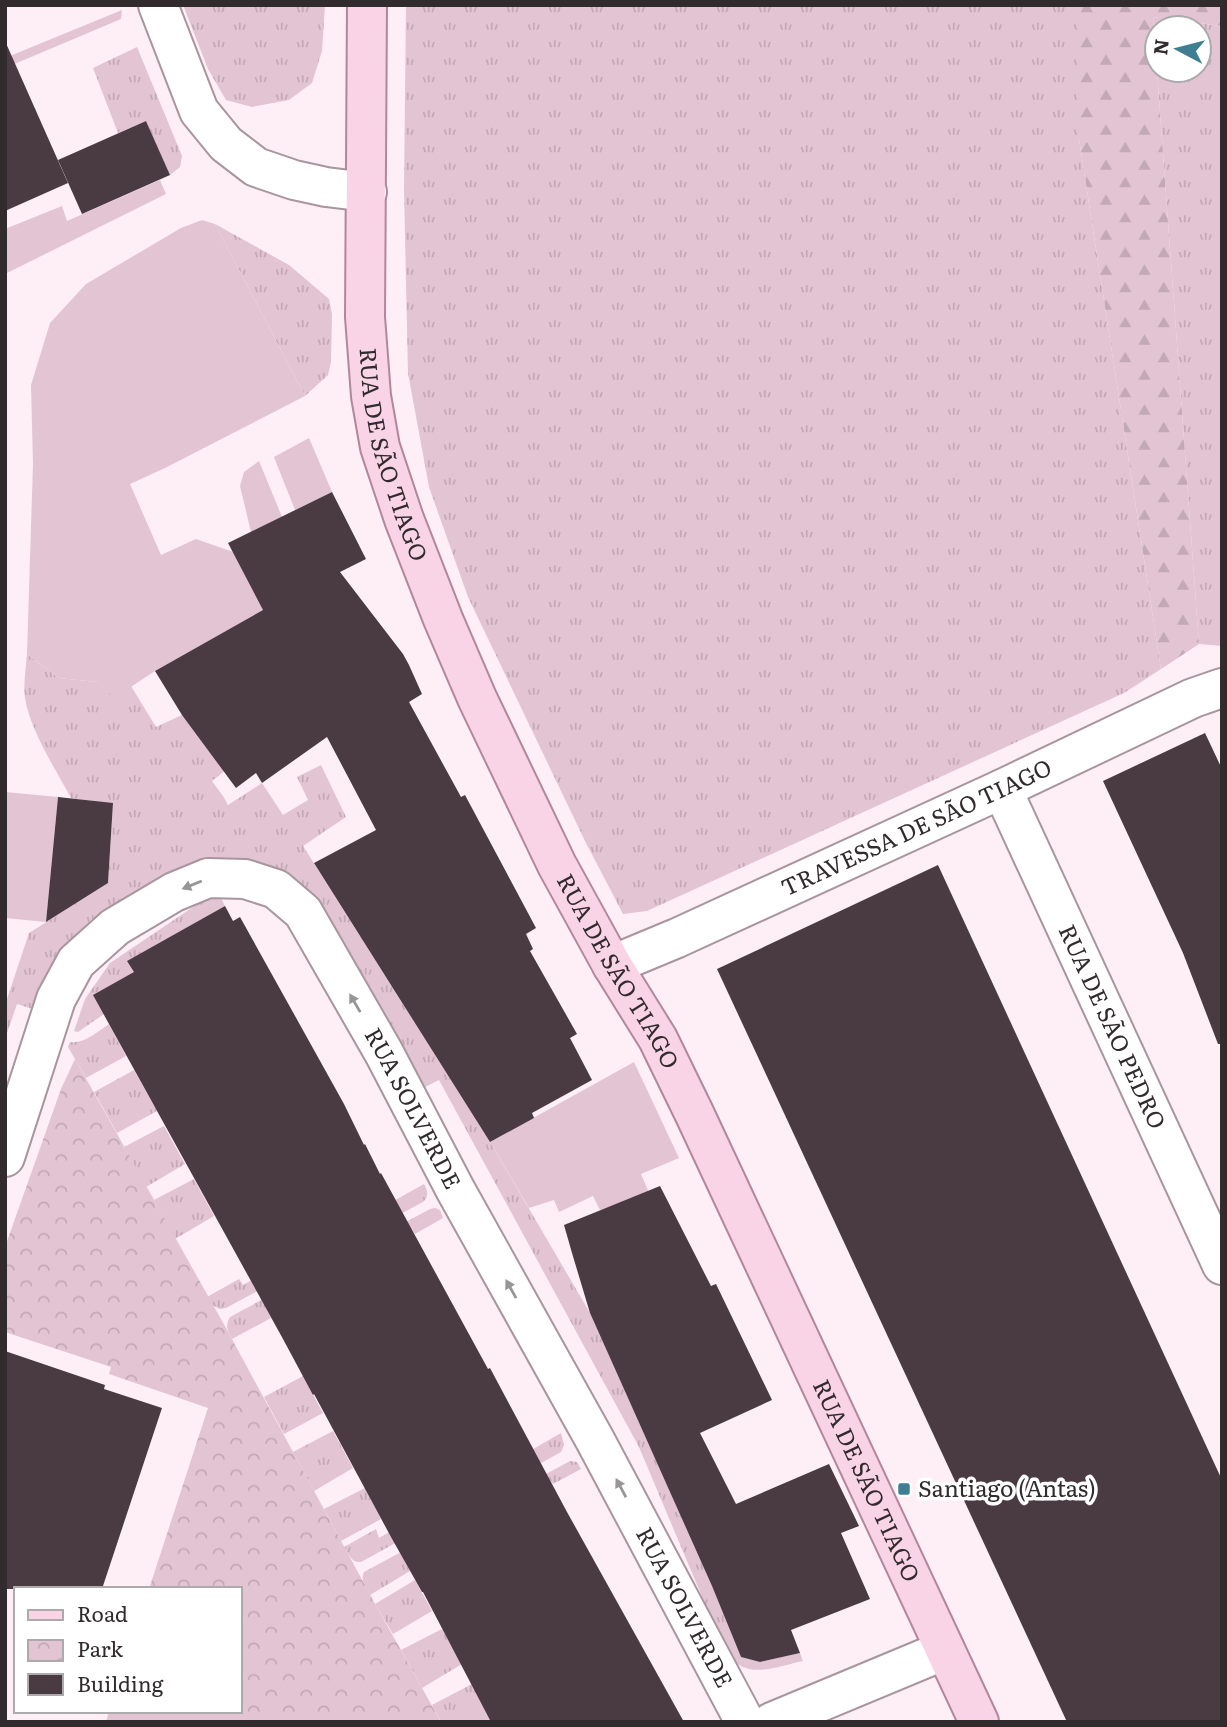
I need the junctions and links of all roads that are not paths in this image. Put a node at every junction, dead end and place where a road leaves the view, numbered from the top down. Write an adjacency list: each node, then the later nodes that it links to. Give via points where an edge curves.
1 (158, 5): 3 (street, via 199,111 226,144 256,167 294,180)
2 (367, 5): 3 (main road, RUA DE SÃO TIAGO)
3 (367, 192): 6 (main road, RUA DE SÃO TIAGO, via 365,317 380,447 404,519 477,698 557,864)
4 (1222, 688): 5 (street, TRAVESSA DE SÃO TIAGO)
5 (1002, 789): 6 (street, TRAVESSA DE SÃO TIAGO); 8 (street, RUA DE SÃO PEDRO)
6 (612, 965): 9 (main road, RUA DE SÃO TIAGO, via 658,1039 690,1104)
7 (5, 1157): 10 (street, RUA SOLVERDE, one-way to 7, via 384,1053 303,912 276,888 245,879 208,878 115,927 76,962 56,999)
8 (1222, 1265)
9 (945, 1650): 11 (street); 12 (main road, RUA DE SÃO TIAGO)
10 (745, 1722)
11 (772, 1722)
12 (979, 1722)

